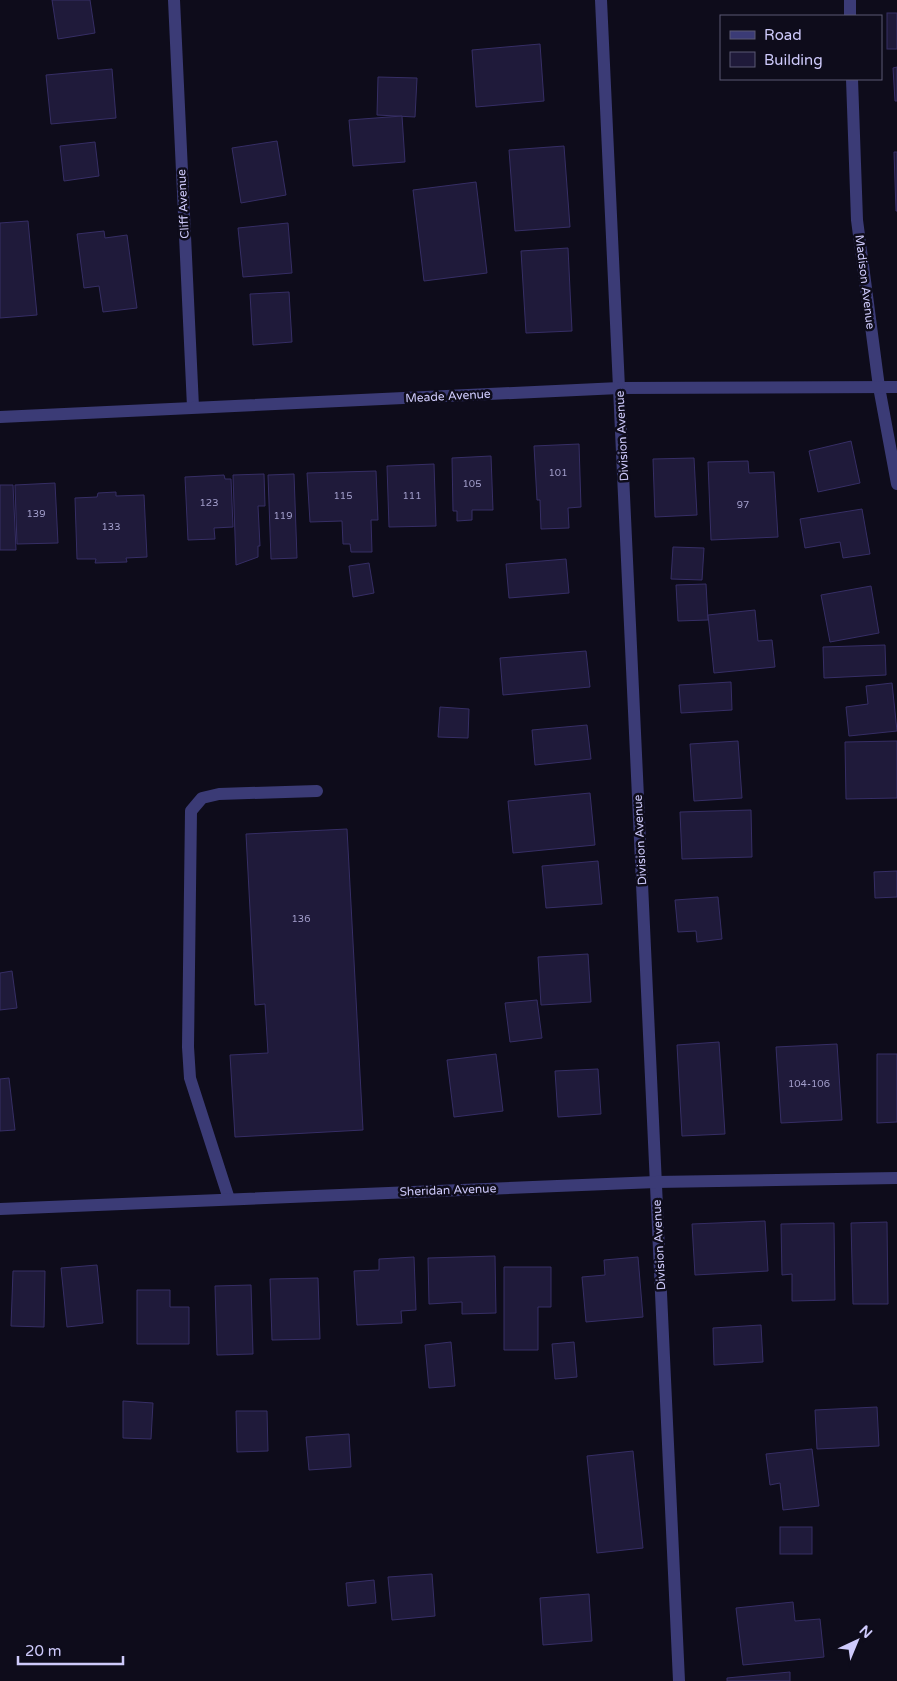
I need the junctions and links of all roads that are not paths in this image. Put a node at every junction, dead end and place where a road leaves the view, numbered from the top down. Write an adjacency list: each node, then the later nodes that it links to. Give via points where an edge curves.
1 (174, 0): 9 (street, Cliff Avenue)
2 (602, 0): 8 (street, Division Avenue)
3 (850, 0): 4 (street)
4 (850, 15)
5 (852, 80): 6 (street, Madison Avenue, via 857,220)
6 (878, 387): 7 (street, Meade Avenue); 8 (street, Meade Avenue); 11 (street, Madison Avenue)
7 (897, 387)
8 (620, 388): 9 (street, Meade Avenue); 14 (street, Division Avenue)
9 (193, 407): 10 (street, Meade Avenue)
10 (0, 417)
11 (897, 484)
12 (317, 791): 15 (street, via 219,794 202,798 191,811 190,1078)
13 (897, 1178): 14 (street, Sheridan Avenue)
14 (656, 1182): 15 (street, Sheridan Avenue); 17 (street, Division Avenue)
15 (229, 1199): 16 (street, Sheridan Avenue)
16 (0, 1209)
17 (679, 1681)

